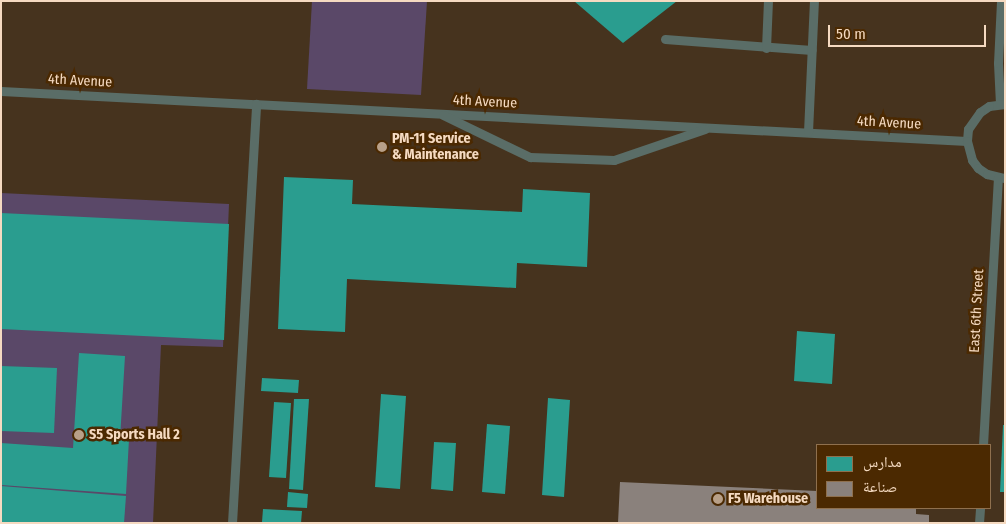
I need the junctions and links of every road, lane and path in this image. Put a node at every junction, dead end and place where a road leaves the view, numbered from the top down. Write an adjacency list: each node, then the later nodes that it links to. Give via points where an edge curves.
1 (768, 1): 5 (lane)
2 (814, 1): 6 (lane)
3 (1001, 1): 9 (lane, via 998,63)
4 (665, 39): 5 (lane)
5 (766, 48): 6 (lane)
6 (812, 50): 12 (lane)
7 (1, 91): 8 (lane, 4th Avenue)
8 (256, 104): 10 (lane, 4th Avenue); 17 (lane)
9 (1002, 104): 13 (lane, via 989,106 973,120)
10 (438, 113): 11 (lane, 4th Avenue); 11 (lane, via 530,157 614,160)
11 (710, 127): 12 (lane, 4th Avenue)
12 (808, 132): 13 (lane, 4th Avenue)
13 (966, 140): 14 (lane, via 978,168)
14 (1001, 178): 15 (lane, East 6th Street)
15 (983, 444)
16 (980, 509): 18 (lane)
17 (232, 523)
18 (979, 523)

